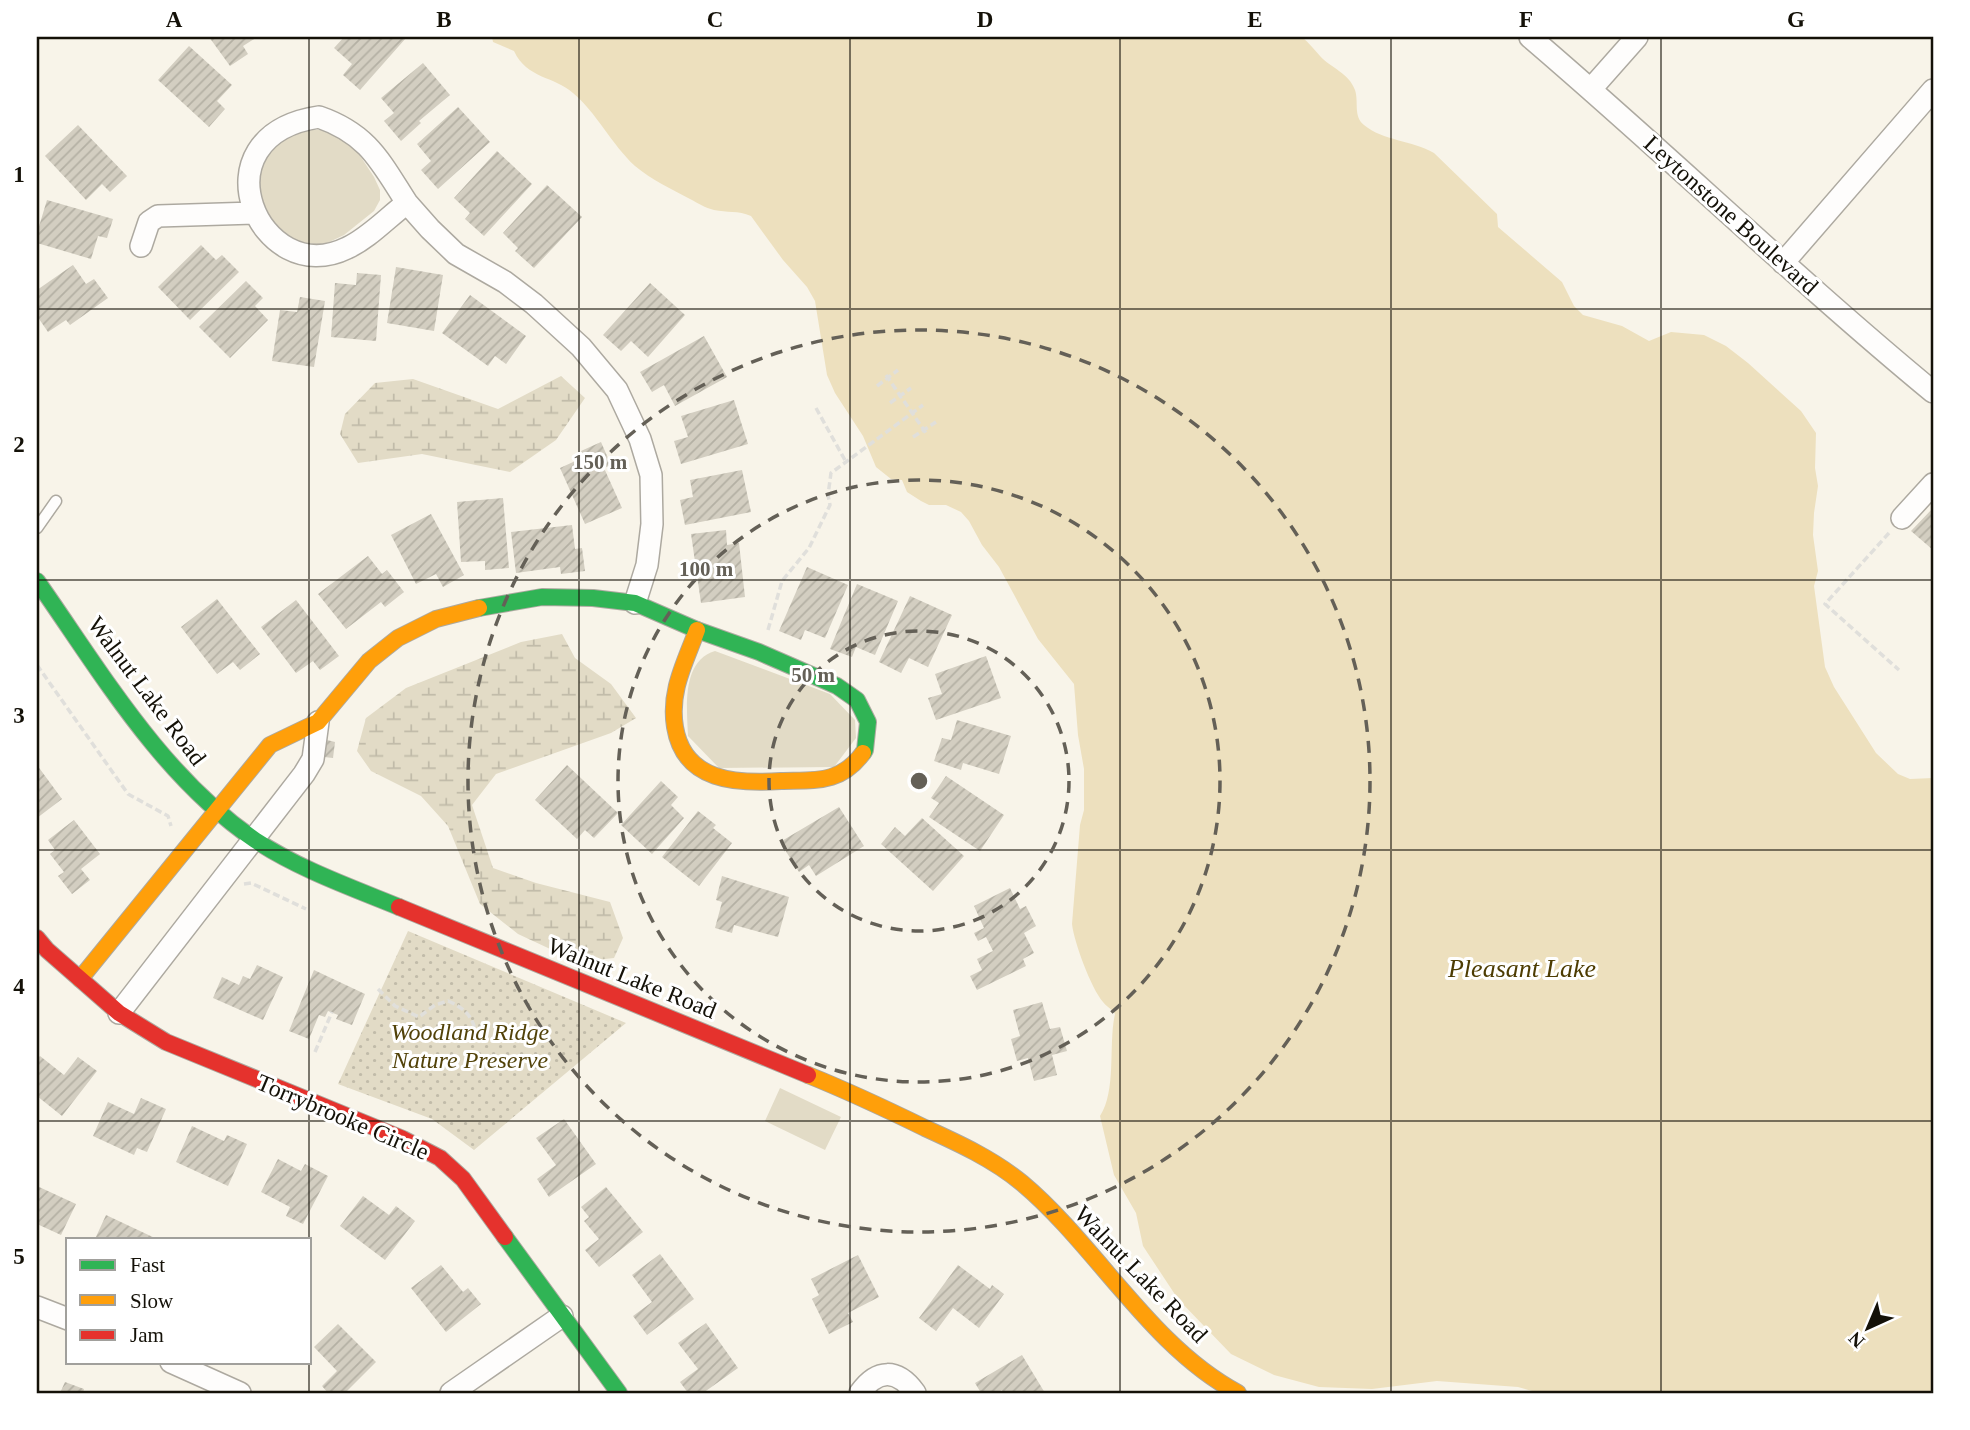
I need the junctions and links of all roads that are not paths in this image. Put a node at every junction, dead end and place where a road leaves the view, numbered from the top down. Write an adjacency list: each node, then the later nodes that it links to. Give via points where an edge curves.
1 (1530, 37): 3 (street, Leytonstone Boulevard)
2 (1637, 37): 3 (street)
3 (1591, 89): 8 (street, Leytonstone Boulevard)
4 (1933, 90): 8 (street)
5 (407, 203): 6 (street, via 347,249 326,255 304,254 283,246 266,232); 6 (street, via 361,138 319,117 276,131 260,148 251,168 249,191); 15 (street, via 456,254 534,304 581,347 617,390 652,475 648,565)
6 (254, 213): 7 (street, via 158,216 149,222)
7 (141, 246)
8 (1783, 263): 9 (street, Leytonstone Boulevard)
9 (1933, 392)
10 (1933, 484): 12 (street)
11 (56, 501): 13 (lane)
12 (1902, 518)
13 (37, 528)
14 (37, 580): 18 (street, Walnut Lake Road, via 164,756)
15 (635, 603): 16 (street); 17 (street, via 542,597 436,619 398,638 369,661)
16 (697, 630): 16 (street, via 837,686 857,700 868,722 865,750 843,773 806,782 720,779 695,764 675,728 673,694)
17 (318, 722): 18 (street, via 270,745); 19 (street, via 313,759)
18 (217, 811): 19 (street, Walnut Lake Road); 21 (street)
19 (252, 838): 22 (street); 32 (street, Walnut Lake Road, via 332,880 852,1093 974,1151 1021,1182 1181,1351 1215,1381)
20 (37, 938): 21 (street, Torrybrooke Circle)
21 (80, 979): 22 (street, Torrybrooke Circle)
22 (118, 1013): 24 (street, Torrybrooke Circle, via 166,1042 440,1158 463,1179)
23 (37, 1307): 25 (street)
24 (562, 1316): 28 (street); 29 (street, Torrybrooke Circle)
25 (66, 1318)
26 (175, 1364): 27 (street)
27 (240, 1393)
28 (451, 1393)
29 (619, 1393)
30 (860, 1393): 31 (street, via 869,1381 884,1374 896,1376)
31 (915, 1393)
32 (1238, 1393)

